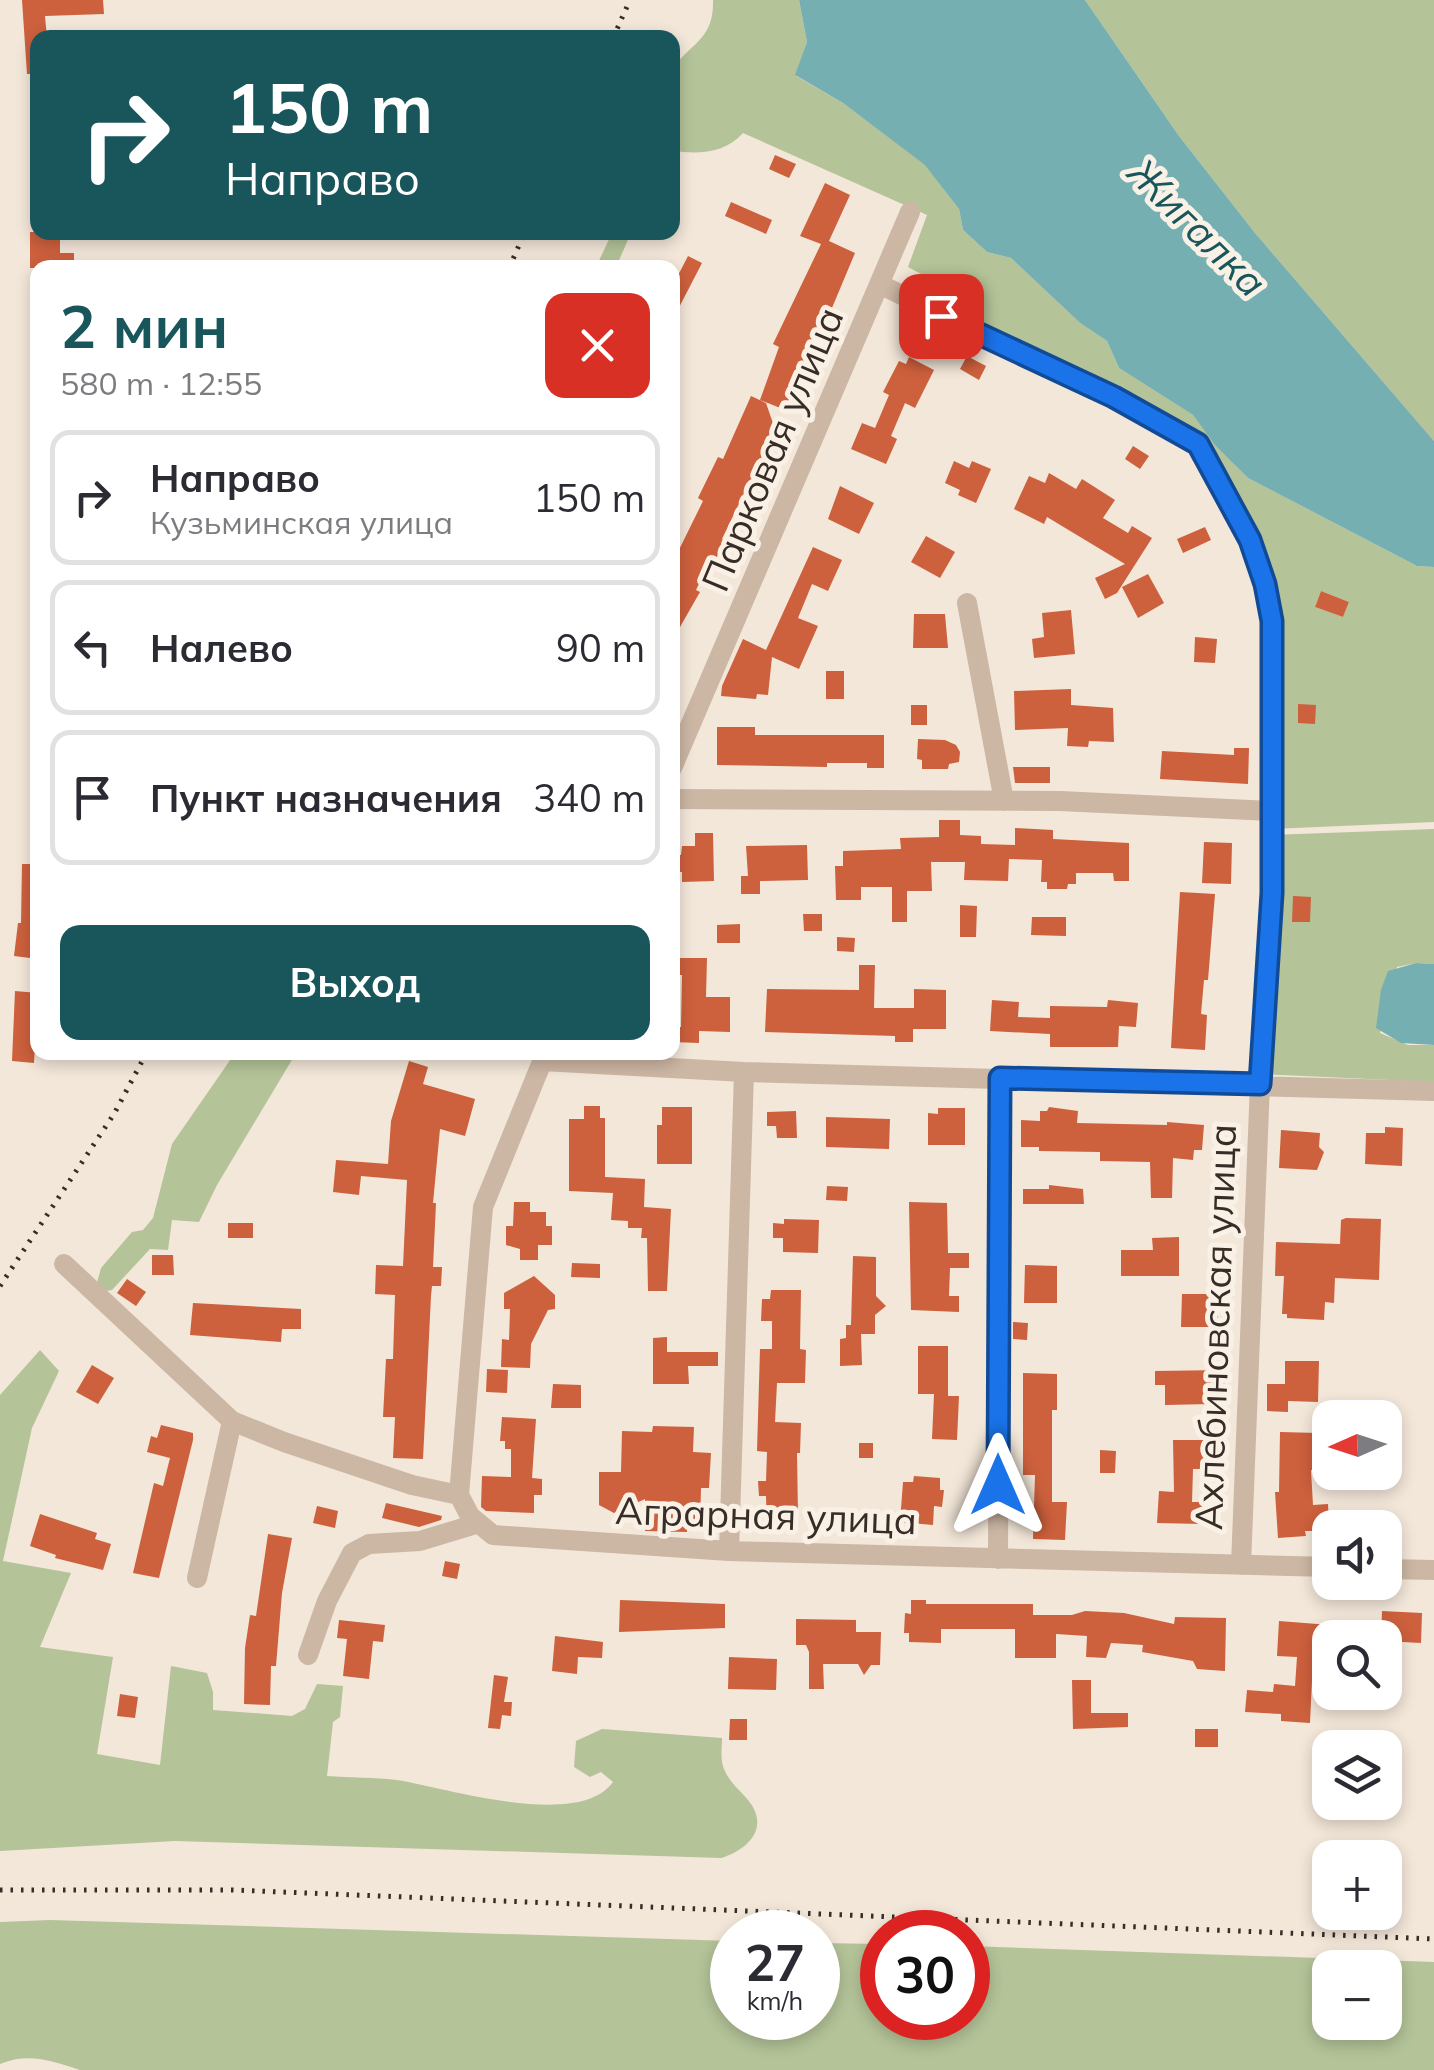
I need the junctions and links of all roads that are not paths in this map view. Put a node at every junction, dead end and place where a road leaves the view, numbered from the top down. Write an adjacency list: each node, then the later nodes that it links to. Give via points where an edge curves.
1 (910, 212): 2 (street, Парковая улица)
2 (881, 285): 4 (street, Парковая улица); 7 (street, Ахлебиновская улица, via 1198,444 1250,540 1265,584 1272,621)
3 (967, 603): 6 (street)
4 (680, 750)
5 (680, 799): 6 (street)
6 (1004, 800): 7 (street)
7 (1271, 811): 12 (street, Ахлебиновская улица)
8 (542, 1060): 16 (street, via 483,1207)
9 (594, 1060): 10 (street)
10 (744, 1072): 11 (street); 18 (street)
11 (1000, 1078): 12 (street); 19 (street)
12 (1260, 1084): 13 (street); 20 (street, Ахлебиновская улица)
13 (1434, 1091)
14 (64, 1264): 15 (street)
15 (232, 1421): 16 (street); 24 (street)
16 (459, 1496): 17 (street)
17 (476, 1524): 18 (street, Аграрная улица, via 512,1539); 25 (street, via 420,1541 368,1544 352,1553)
18 (729, 1551): 19 (street, Аграрная улица)
19 (998, 1559): 20 (street, Аграрная улица)
20 (1240, 1565): 21 (street, Аграрная улица)
21 (1312, 1567)
22 (1402, 1569): 23 (street)
23 (1434, 1570)
24 (197, 1578)
25 (308, 1655)

